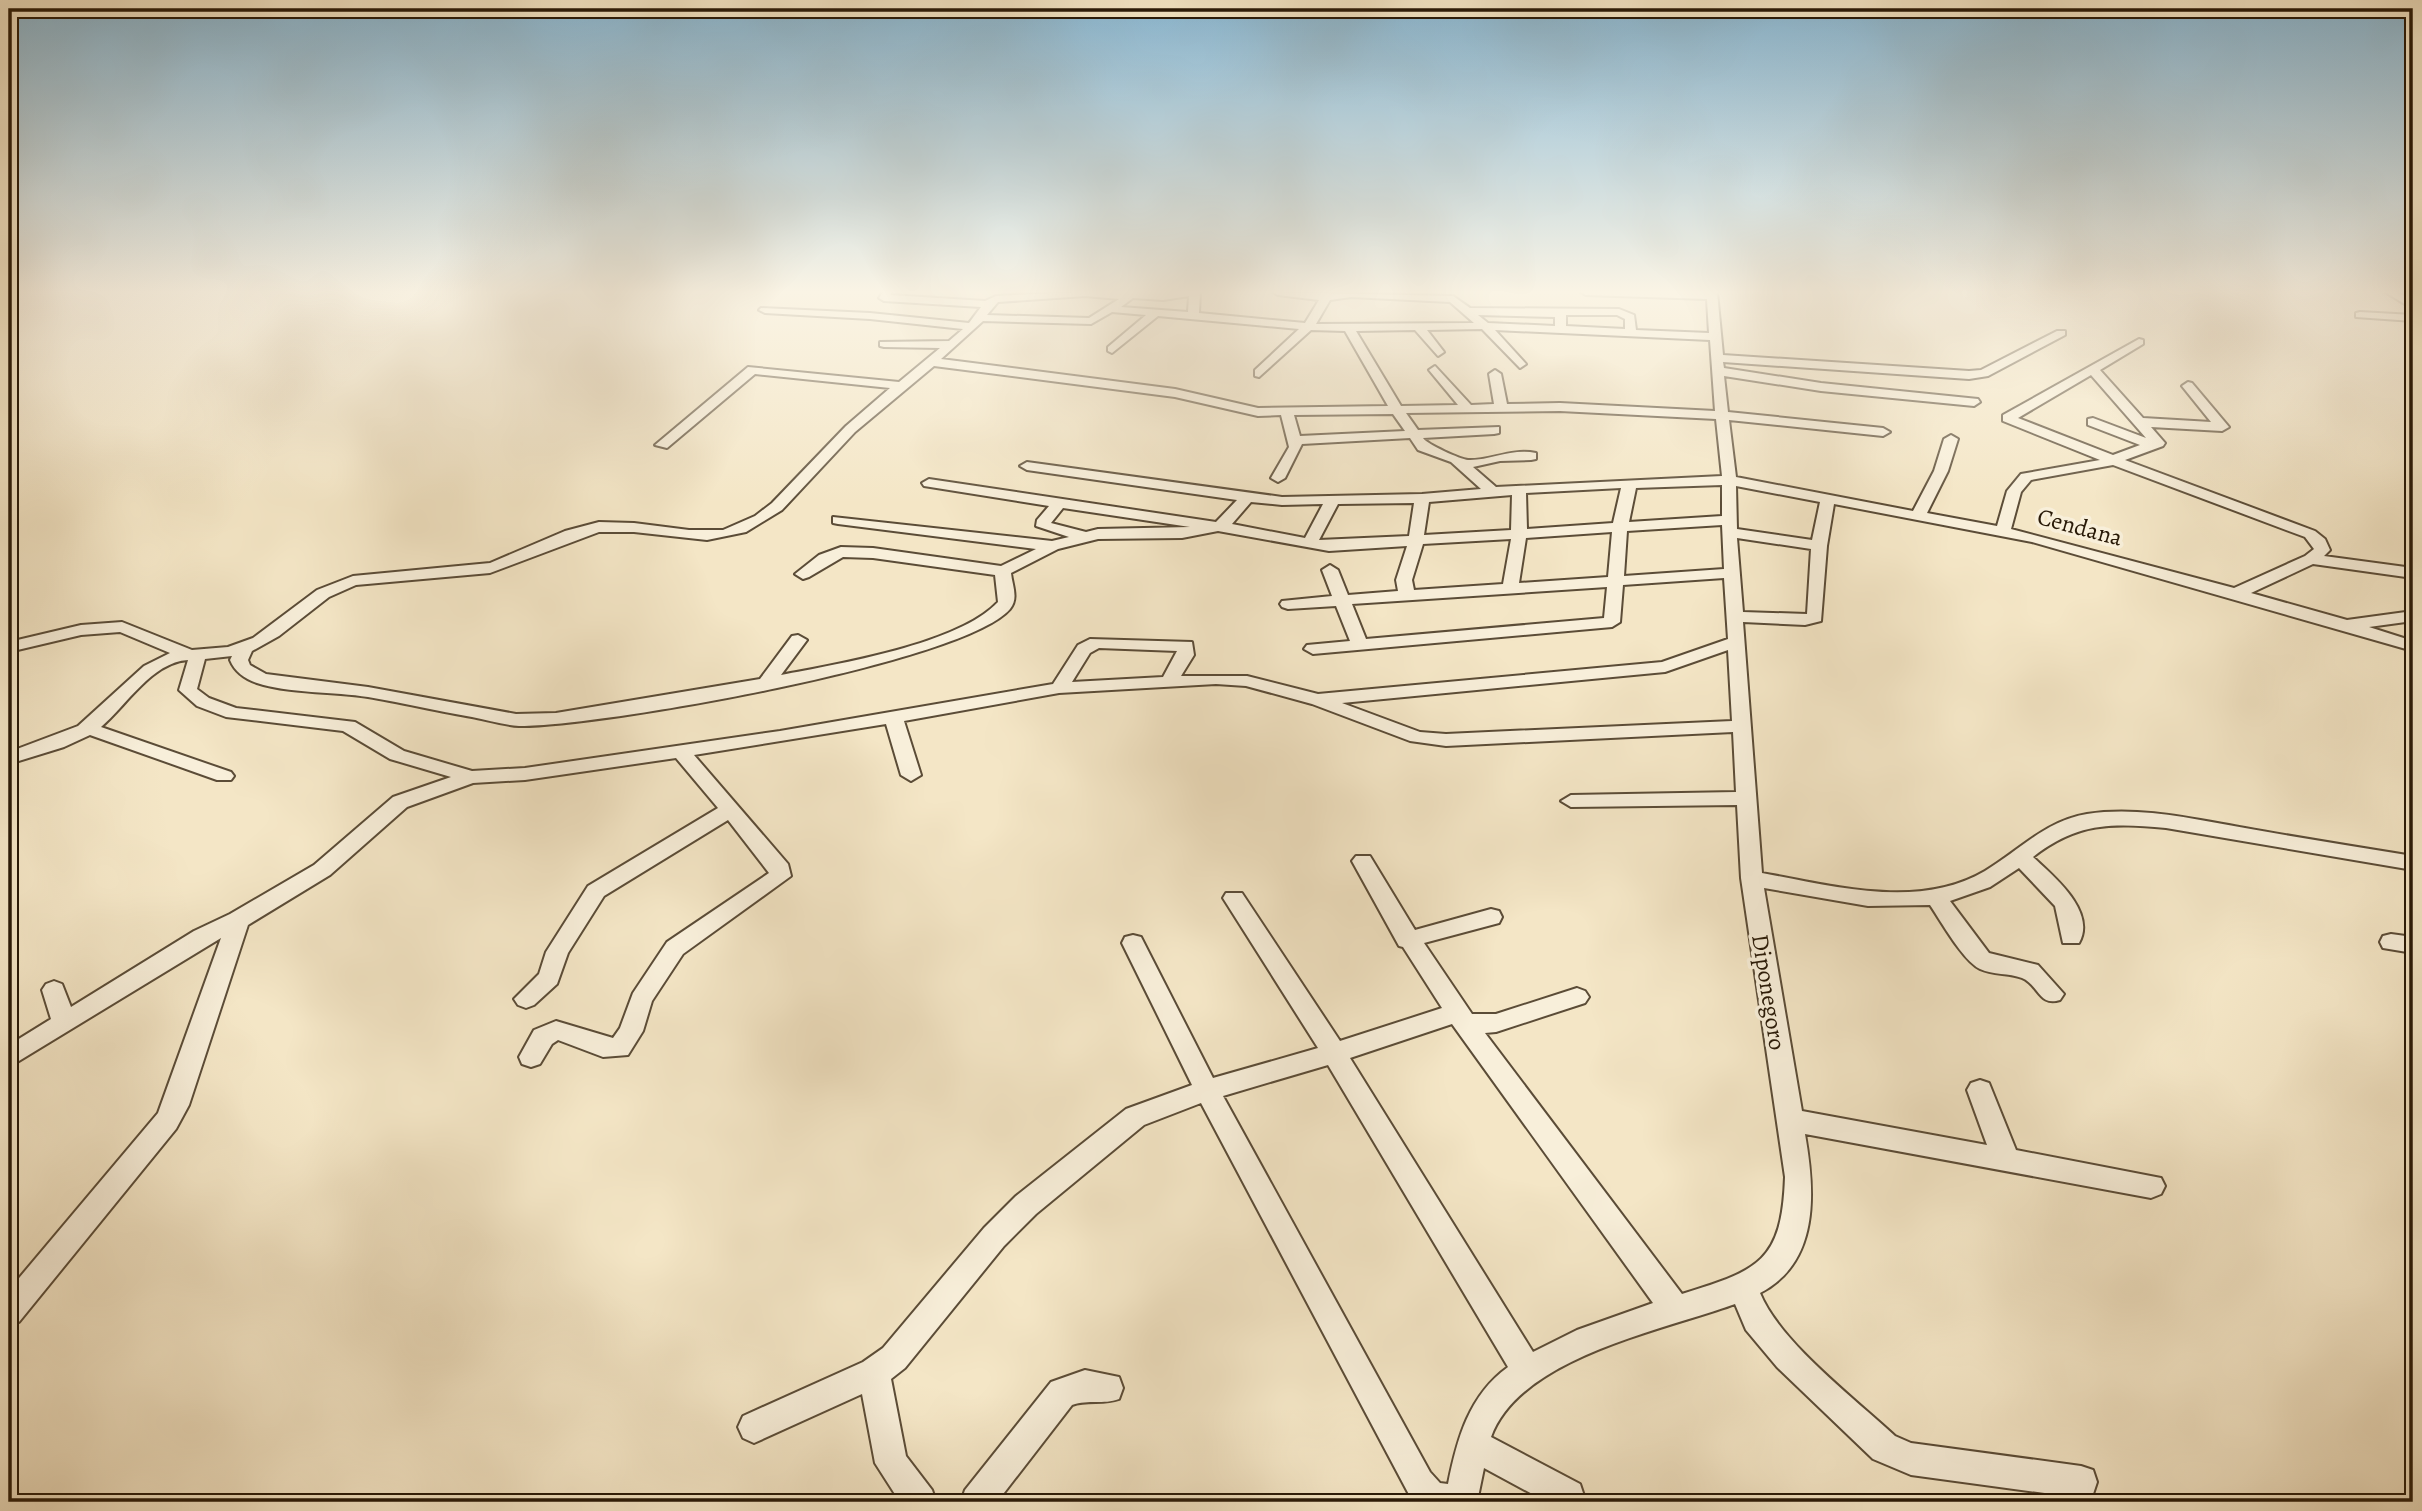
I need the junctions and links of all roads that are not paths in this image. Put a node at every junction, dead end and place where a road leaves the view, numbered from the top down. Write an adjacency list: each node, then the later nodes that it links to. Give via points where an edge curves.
1 (933, 362): 16 (street)
2 (937, 363): 25 (street, via 1175,393 1248,411)
3 (1270, 363): 13 (street)
4 (1369, 363): 24 (street)
5 (1717, 363): 26 (street, Diponegoro)
6 (1733, 363): 18 (street, via 1821,387)
7 (1748, 363): 15 (street)
8 (1784, 363): 9 (street, via 1969,375)
9 (2004, 363)
10 (2106, 363): 12 (street)
11 (1435, 370): 23 (street)
12 (2094, 370): 19 (street); 39 (street, via 2008,418)
13 (1259, 373)
14 (1494, 374): 21 (street)
15 (1863, 379)
16 (902, 386): 36 (street, via 752,370); 85 (street, via 843,437 792,493 739,530 714,534 600,527 566,536 488,569 349,582 308,602)
17 (2188, 386): 28 (street, via 2222,427)
18 (1974, 402)
19 (2126, 406): 28 (street); 35 (street, via 2093,422)
20 (1560, 407): 21 (street); 26 (street); 27 (street)
21 (1501, 408): 23 (street)
22 (1445, 409): 23 (street); 24 (street); 30 (street)
23 (1468, 409)
24 (1397, 410): 25 (street); 32 (street)
25 (1287, 412): 34 (street)
26 (1721, 415): 31 (street); 43 (street, Diponegoro)
27 (1544, 420)
28 (2141, 422): 35 (street, via 2158,442)
29 (1494, 430): 30 (street)
30 (1463, 431): 32 (street); 38 (street)
31 (1883, 432)
32 (1415, 434): 34 (street); 40 (street, via 1427,450)
33 (1951, 439): 53 (street)
34 (1296, 440): 42 (street)
35 (2153, 444): 39 (street)
36 (662, 445)
37 (1531, 456): 38 (street)
38 (1492, 459): 40 (street)
39 (2118, 460): 58 (street, via 2026,477 2014,491); 65 (street, via 2310,534 2322,546)
40 (1462, 465): 47 (street)
41 (1027, 466): 49 (street, Cendana)
42 (1278, 478)
43 (1729, 480): 45 (street, Cendana); 48 (street, Cendana); 55 (street, Diponegoro)
44 (929, 483): 52 (street)
45 (1629, 485): 46 (street, Cendana); 57 (street)
46 (1519, 490): 47 (street, Cendana); 59 (street)
47 (1493, 492): 50 (street, Cendana)
48 (1828, 497): 53 (street, Cendana); 64 (street)
49 (1246, 498): 51 (street, Cendana); 56 (street, via 1225,524)
50 (1422, 498): 51 (street, Cendana); 61 (street)
51 (1332, 501): 62 (street)
52 (1059, 503): 56 (street); 60 (street, via 1044,526)
53 (1919, 514): 58 (street, Cendana)
54 (838, 520): 63 (street)
55 (1729, 526): 57 (street); 64 (street); 68 (street, Diponegoro)
56 (1217, 527): 60 (street); 62 (street)
57 (1620, 527): 59 (street); 71 (street)
58 (2003, 531): 73 (street, Cendana)
59 (1519, 534): 61 (street); 72 (street)
60 (1084, 537): 63 (street)
61 (1416, 541): 62 (street); 74 (street, via 1404,580)
62 (1310, 544)
63 (1053, 546): 67 (street)
64 (1819, 546): 78 (street, via 1814,619)
65 (2311, 559): 69 (street); 73 (street)
66 (1330, 570): 75 (street)
67 (1003, 571): 70 (street, via 847,552 825,558); 88 (street, via 1005,606 970,631 903,655)
68 (1732, 573): 71 (street); 78 (street, Diponegoro)
69 (2413, 573)
70 (803, 574)
71 (1617, 581): 72 (street); 82 (street, via 1610,622)
72 (1510, 588): 74 (street)
73 (2237, 593): 79 (street, Cendana)
74 (1407, 595): 75 (street)
75 (1340, 600): 76 (street); 82 (street)
76 (1288, 604)
77 (2413, 616): 79 (street)
78 (1735, 617): 81 (street, Diponegoro)
79 (2348, 625): 83 (street, Cendana)
80 (798, 640): 88 (street)
81 (1737, 641): 91 (street, via 1665,667); 93 (street, Diponegoro)
82 (1360, 645): 86 (street)
83 (2413, 646)
84 (9, 647): 87 (street, via 121,626)
85 (245, 648): 87 (street); 88 (street, via 239,660 242,668 262,679 380,694 516,720 556,719)
86 (1313, 649)
87 (191, 654): 94 (street, via 157,666); 99 (street, via 188,690 203,702 246,716 348,726 397,755)
88 (768, 681)
89 (1168, 683): 90 (street); 90 (street, via 1186,646 1096,643 1084,649); 91 (street, via 1248,681)
90 (1059, 688): 92 (street)
91 (1318, 700): 93 (street, via 1417,737 1446,740)
92 (894, 719): 95 (street); 97 (street)
93 (1744, 726): 100 (street, Diponegoro)
94 (87, 728): 96 (street); 98 (street)
95 (680, 751): 99 (street, via 525,774); 102 (street)
96 (9, 758)
97 (911, 775)
98 (224, 776)
99 (471, 777): 110 (street, via 400,802 322,870)
100 (1748, 799): 101 (street); 106 (street, Diponegoro)
101 (1572, 801)
102 (728, 811): 117 (street, via 602,885 588,899 556,952 549,978); 122 (street, via 780,869 778,880 675,948 641,999 631,1031 619,1048 556,1031 543,1037)
103 (2020, 856): 105 (street, via 2063,826 2124,819); 107 (street, via 1981,883); 111 (street, via 2069,911)
104 (1363, 861): 112 (street)
105 (2413, 863)
106 (1752, 878): 107 (street, via 1853,896); 125 (street, Diponegoro)
107 (1934, 895): 115 (street, via 1981,959 2035,974)
108 (1234, 898): 120 (street)
109 (1491, 917): 112 (street)
110 (237, 920): 119 (street); 130 (street, via 167,1121)
111 (2071, 937)
112 (1407, 940): 118 (street)
113 (1133, 943): 123 (street)
114 (54, 990): 119 (street)
115 (2052, 994)
116 (1577, 997): 118 (street, via 1496,1023)
117 (526, 999)
118 (1461, 1018): 120 (street); 129 (street)
119 (64, 1024): 121 (street)
120 (1334, 1053): 123 (street); 131 (street)
121 (9, 1057)
122 (531, 1057)
123 (1207, 1090): 132 (street, via 1135,1117 1026,1205 909,1341); 140 (street, via 1418,1484 1432,1499)
124 (1980, 1090): 126 (street)
125 (1788, 1120): 126 (street); 128 (street, Diponegoro, via 1799,1177 1797,1222 1781,1258)
126 (2006, 1159): 127 (street)
127 (2151, 1186)
128 (1742, 1287): 129 (street, Diponegoro); 136 (street, via 1756,1320 1788,1357 1884,1448 1911,1459)
129 (1676, 1310): 131 (street, Diponegoro, via 1583,1342)
130 (9, 1312)
131 (1528, 1372): 135 (street, Diponegoro, via 1493,1402)
132 (874, 1373): 134 (street); 138 (street, via 891,1463)
133 (1108, 1388): 139 (street, via 1085,1385 1062,1393)
134 (754, 1427)
135 (1474, 1445): 137 (street); 140 (street, Diponegoro)
136 (2081, 1482)
137 (1569, 1496)
138 (920, 1502)
139 (977, 1502)
140 (1461, 1502)

